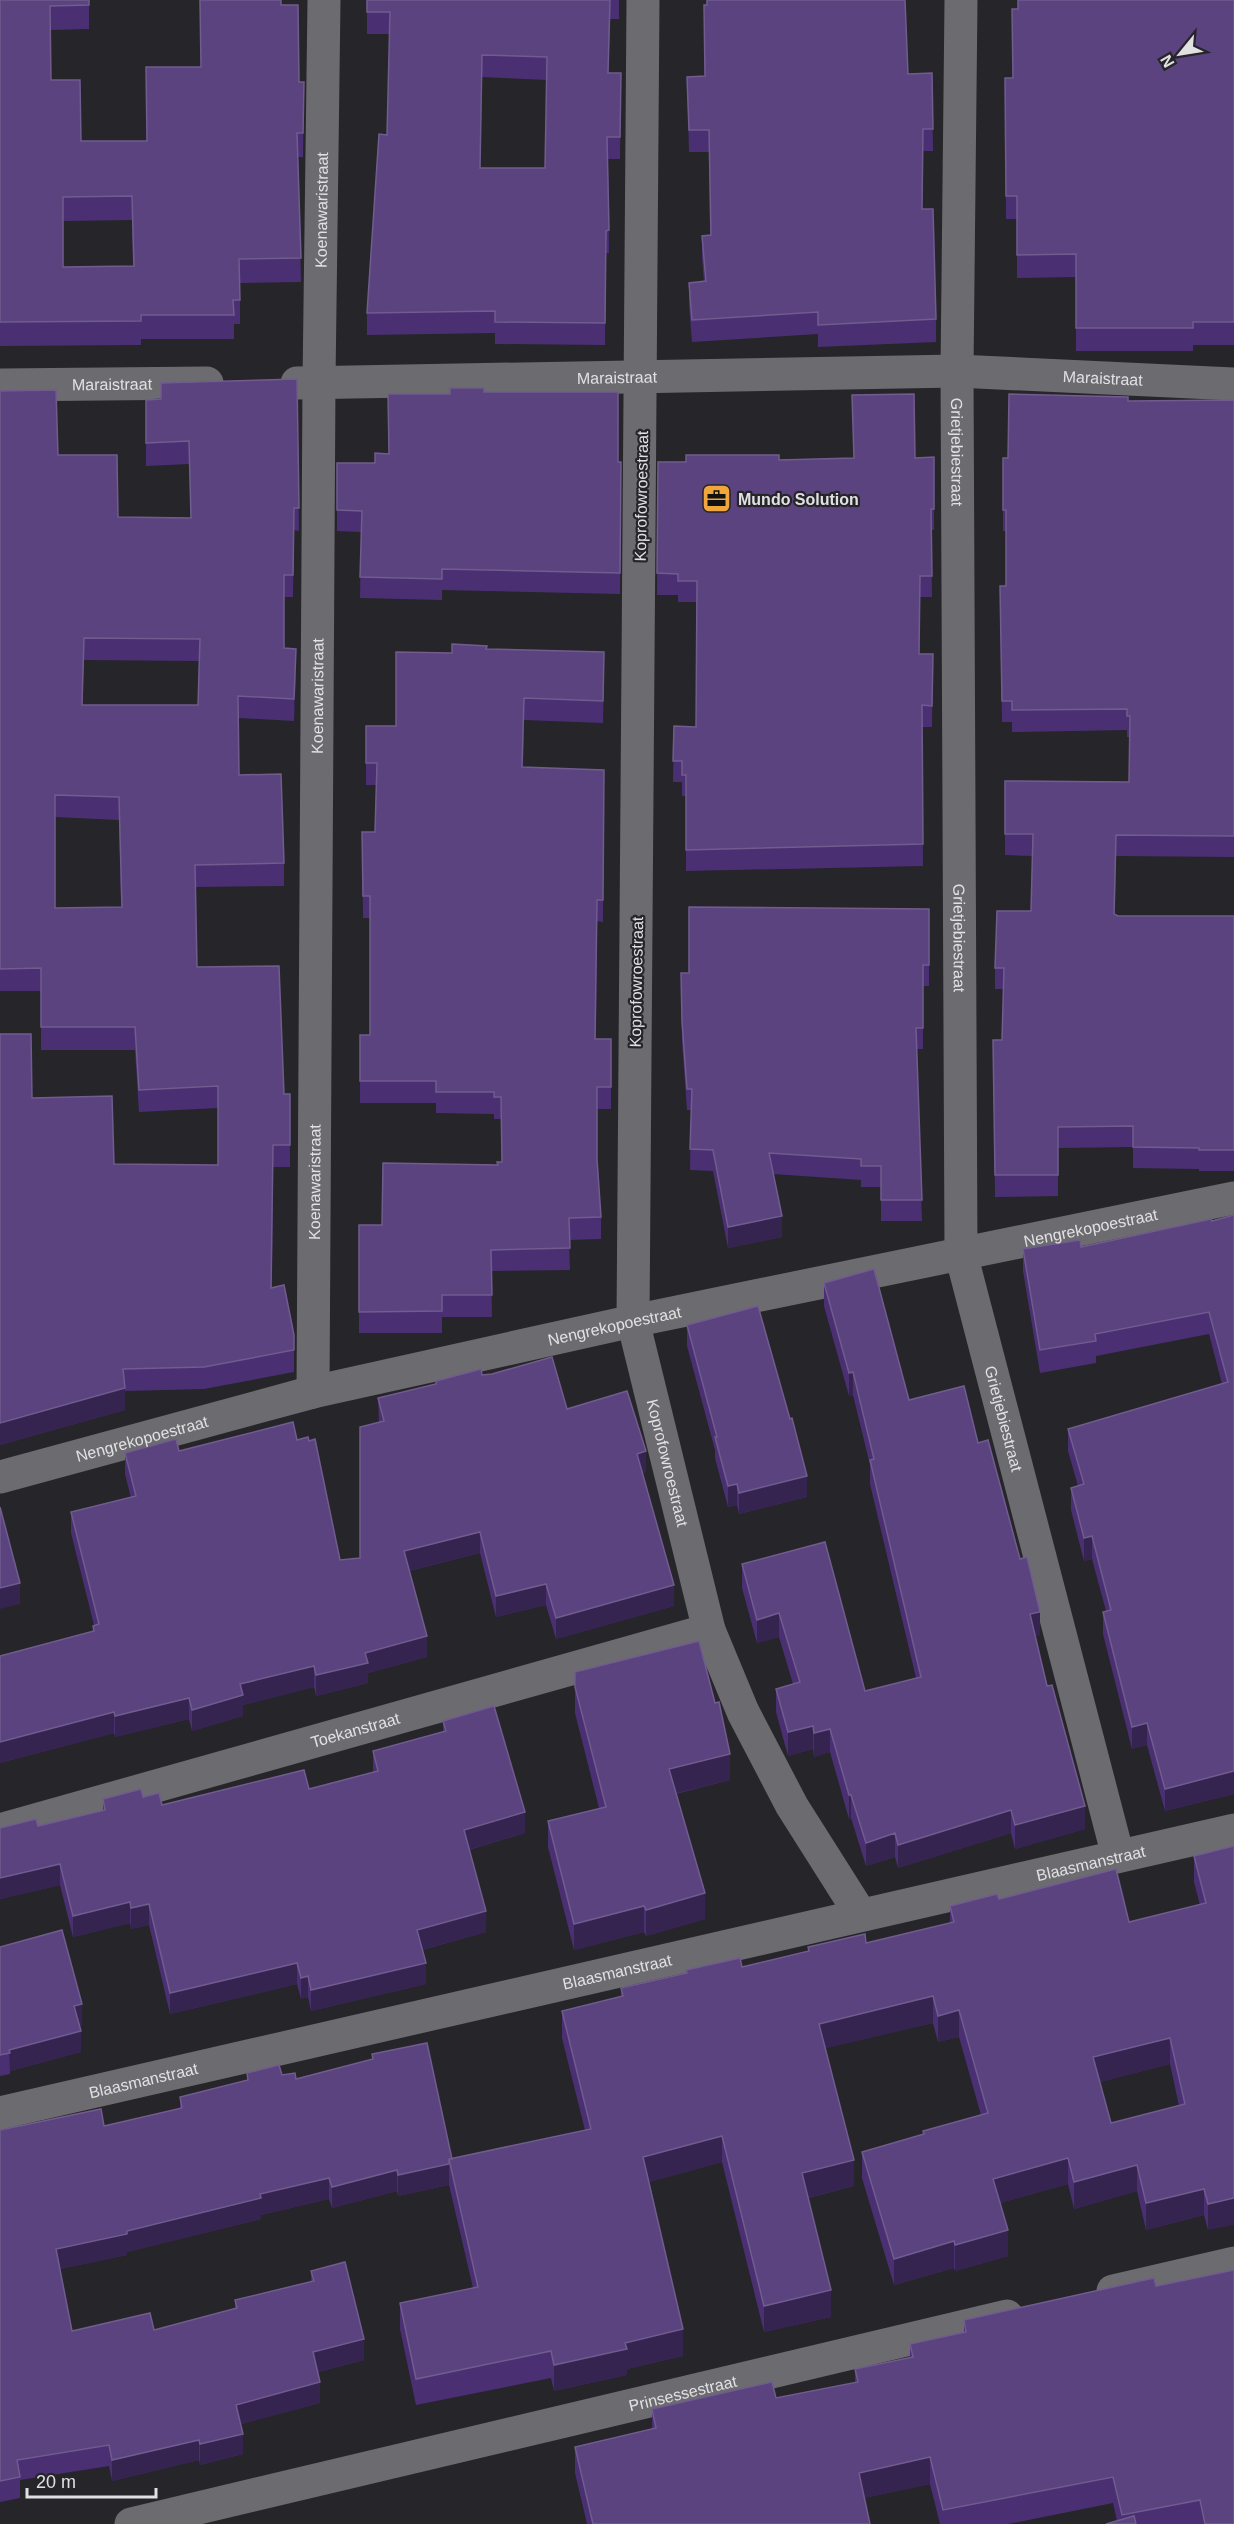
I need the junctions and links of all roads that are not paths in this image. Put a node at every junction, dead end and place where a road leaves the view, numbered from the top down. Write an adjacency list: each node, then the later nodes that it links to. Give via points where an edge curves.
1 (324, 0): 6 (street, Koenawaristraat)
2 (643, 0): 5 (street, Koprofowroestraat)
3 (961, 0): 4 (street, Grietjebiestraat)
4 (957, 371): 5 (street, Maraistraat); 9 (street, Maraistraat); 12 (street, Grietjebiestraat)
5 (642, 378): 6 (street, Maraistraat); 13 (street, Koprofowroestraat)
6 (319, 382): 8 (street, Maraistraat); 14 (street, Koenawaristraat)
7 (236, 383): 10 (street, Maraistraat)
8 (272, 383)
9 (1234, 384)
10 (0, 385)
11 (1234, 1198): 12 (street, Nengrekopoestraat)
12 (961, 1254): 13 (street, Nengrekopoestraat); 19 (street, Grietjebiestraat)
13 (633, 1321): 14 (street, Nengrekopoestraat); 16 (street, Koprofowroestraat)
14 (313, 1392): 15 (street, Nengrekopoestraat)
15 (0, 1477)
16 (709, 1630): 17 (street, Toekanstraat); 20 (street, Koprofowroestraat, via 743,1712 792,1806)
17 (0, 1830)
18 (1234, 1830): 19 (street, Blaasmanstraat)
19 (1118, 1856): 20 (street, Blaasmanstraat)
20 (861, 1916): 21 (street, Blaasmanstraat)
21 (0, 2113)
22 (1234, 2263): 23 (street)
23 (1086, 2297)
24 (1040, 2308): 25 (street, Prinsessestraat)
25 (131, 2524)

